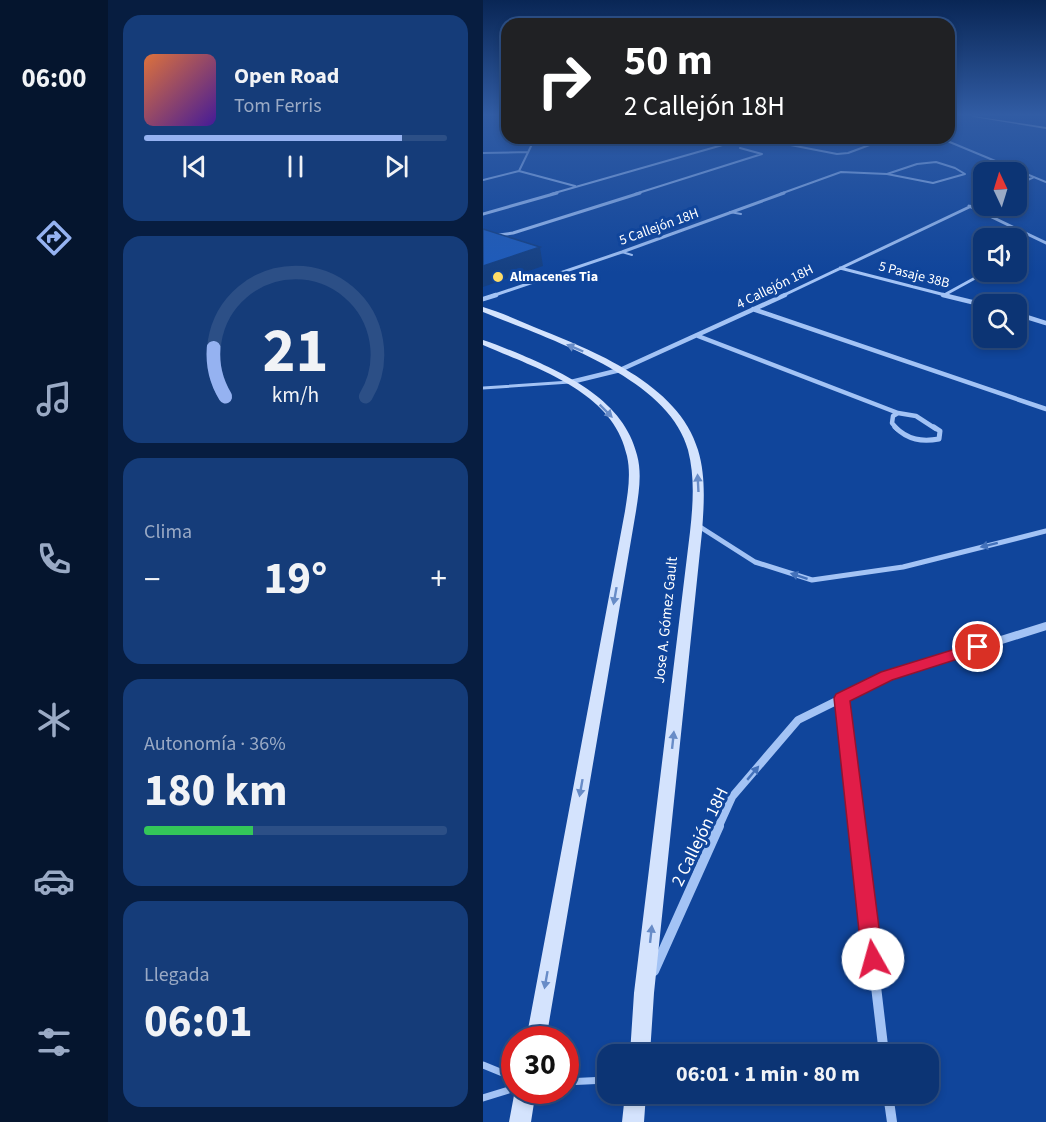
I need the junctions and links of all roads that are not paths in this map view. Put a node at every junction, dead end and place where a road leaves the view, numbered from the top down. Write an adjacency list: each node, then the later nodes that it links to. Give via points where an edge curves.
1 (641, 168): 12 (street)
2 (716, 168): 18 (street, via 513,232 492,236)
3 (905, 168): 7 (street)
4 (952, 168): 7 (street, via 965,174 937,183)
5 (1013, 168): 8 (street)
6 (519, 171): 9 (street); 12 (street)
7 (887, 174): 15 (street, 5 Callejón 18H, via 841,172)
8 (1034, 177): 10 (street); 11 (street)
9 (483, 180)
10 (1027, 180)
11 (1046, 182)
12 (577, 187): 16 (street)
13 (973, 204): 14 (street, 4 Callejón 18H)
14 (969, 206): 19 (street); 22 (street, 4 Callejón 18H)
15 (730, 212): 17 (lane); 20 (street, 5 Callejón 18H)
16 (483, 214)
17 (741, 214)
18 (483, 233)
19 (1046, 243)
20 (622, 252): 21 (lane); 25 (street, 5 Callejón 18H)
21 (632, 255)
22 (839, 267): 24 (street, 5 Pasaje 38B); 28 (street, 4 Callejón 18H)
23 (973, 279): 24 (street)
24 (946, 294): 26 (street, 5 Pasaje 38B)
25 (483, 299)
26 (973, 302)
27 (483, 309): 33 (main road, Jose A. Gómez Gault, one-way to 27)
28 (752, 309): 31 (street, 4 Callejón 18H); 36 (street)
29 (1027, 317): 30 (street)
30 (1046, 323)
31 (698, 336): 33 (street, 4 Callejón 18H); 37 (street)
32 (483, 342): 34 (main road)
33 (619, 370): 34 (street, 4 Callejón 18H); 38 (main road, Jose A. Gómez Gault, one-way to 33, via 699,483 693,446 661,397)
34 (571, 382): 35 (lane); 43 (main road, one-way to 43, via 609,412 623,432 632,454 634,486)
35 (483, 388)
36 (1046, 409)
37 (898, 413): 37 (street, via 927,422 940,431 939,439 910,439 897,431 892,423)
38 (697, 525): 39 (street, one-way to 38, via 903,567 812,580 755,562); 42 (main road, Jose A. Gómez Gault, one-way to 38)
39 (1046, 531)
40 (1046, 626): 41 (street, 2 Callejón 18H, via 887,676)
41 (842, 698): 42 (street, 2 Callejón 18H, one-way to 41, via 732,797 798,720); 45 (street)
42 (644, 993): 44 (main road, Jose A. Gómez Gault)
43 (538, 1026)
44 (641, 1044)
45 (883, 1044)
46 (483, 1065): 47 (lane)
47 (501, 1072)
48 (597, 1080): 49 (lane)
49 (579, 1081)
50 (501, 1092): 51 (lane)
51 (483, 1098)
52 (523, 1104): 55 (main road)
53 (635, 1104): 56 (main road)
54 (889, 1104): 57 (street)
55 (520, 1122)
56 (633, 1122)
57 (892, 1122)

